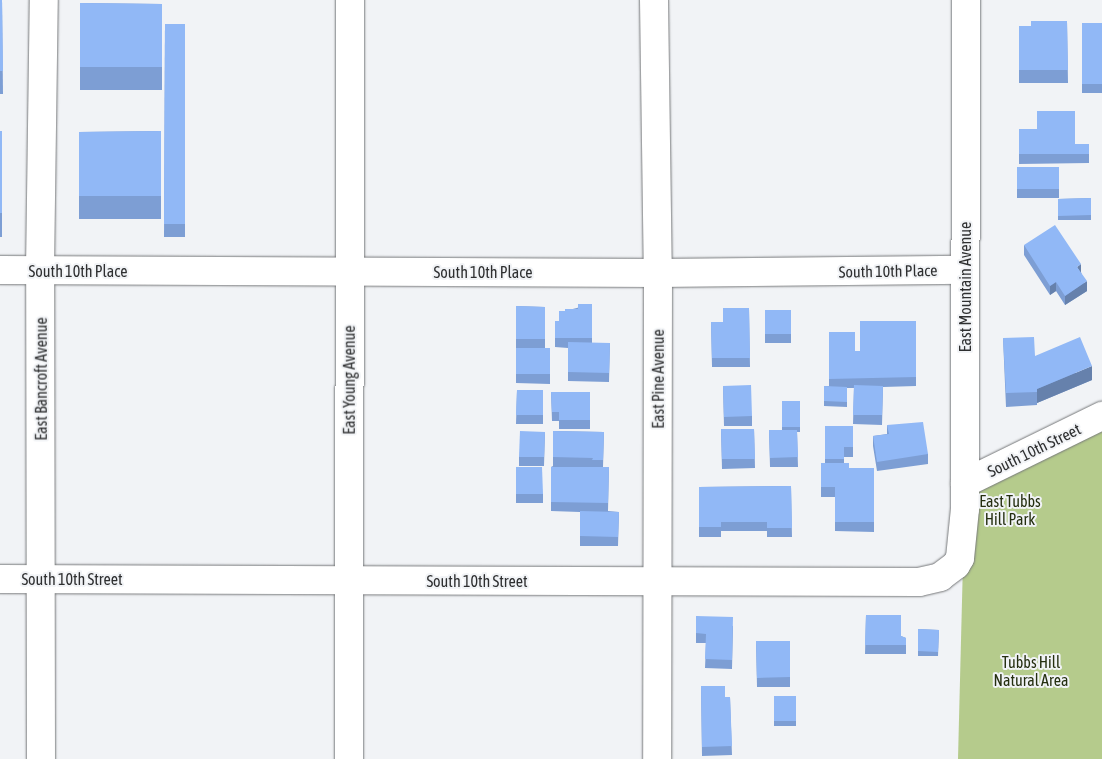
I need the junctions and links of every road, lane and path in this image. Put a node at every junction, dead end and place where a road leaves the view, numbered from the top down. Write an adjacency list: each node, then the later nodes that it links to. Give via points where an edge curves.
1 (44, 0): 6 (street, East Bancroft Avenue)
2 (350, 0): 8 (street, East Young Avenue)
3 (654, 0): 9 (street, East Pine Avenue)
4 (966, 0): 7 (street, East Mountain Avenue)
5 (0, 270): 6 (street, South 10th Place)
6 (40, 270): 8 (street, South 10th Place); 14 (street, East Bancroft Avenue)
7 (965, 270): 9 (street, South 10th Place); 11 (street, East Mountain Avenue)
8 (349, 271): 9 (street, South 10th Place); 15 (street, East Young Avenue)
9 (658, 273): 16 (street, East Pine Avenue)
10 (1102, 416): 11 (street, South 10th Street)
11 (965, 483): 12 (street, East Mountain Avenue, via 962,548)
12 (951, 570): 16 (street, South 10th Street, via 919,582)
13 (0, 579): 14 (street, South 10th Street)
14 (41, 579): 15 (street, South 10th Street); 17 (street, East Bancroft Avenue)
15 (348, 580): 16 (street, South 10th Street); 18 (street, East Young Avenue)
16 (657, 582): 19 (street, East Pine Avenue)
17 (40, 759)
18 (349, 759)
19 (657, 759)

